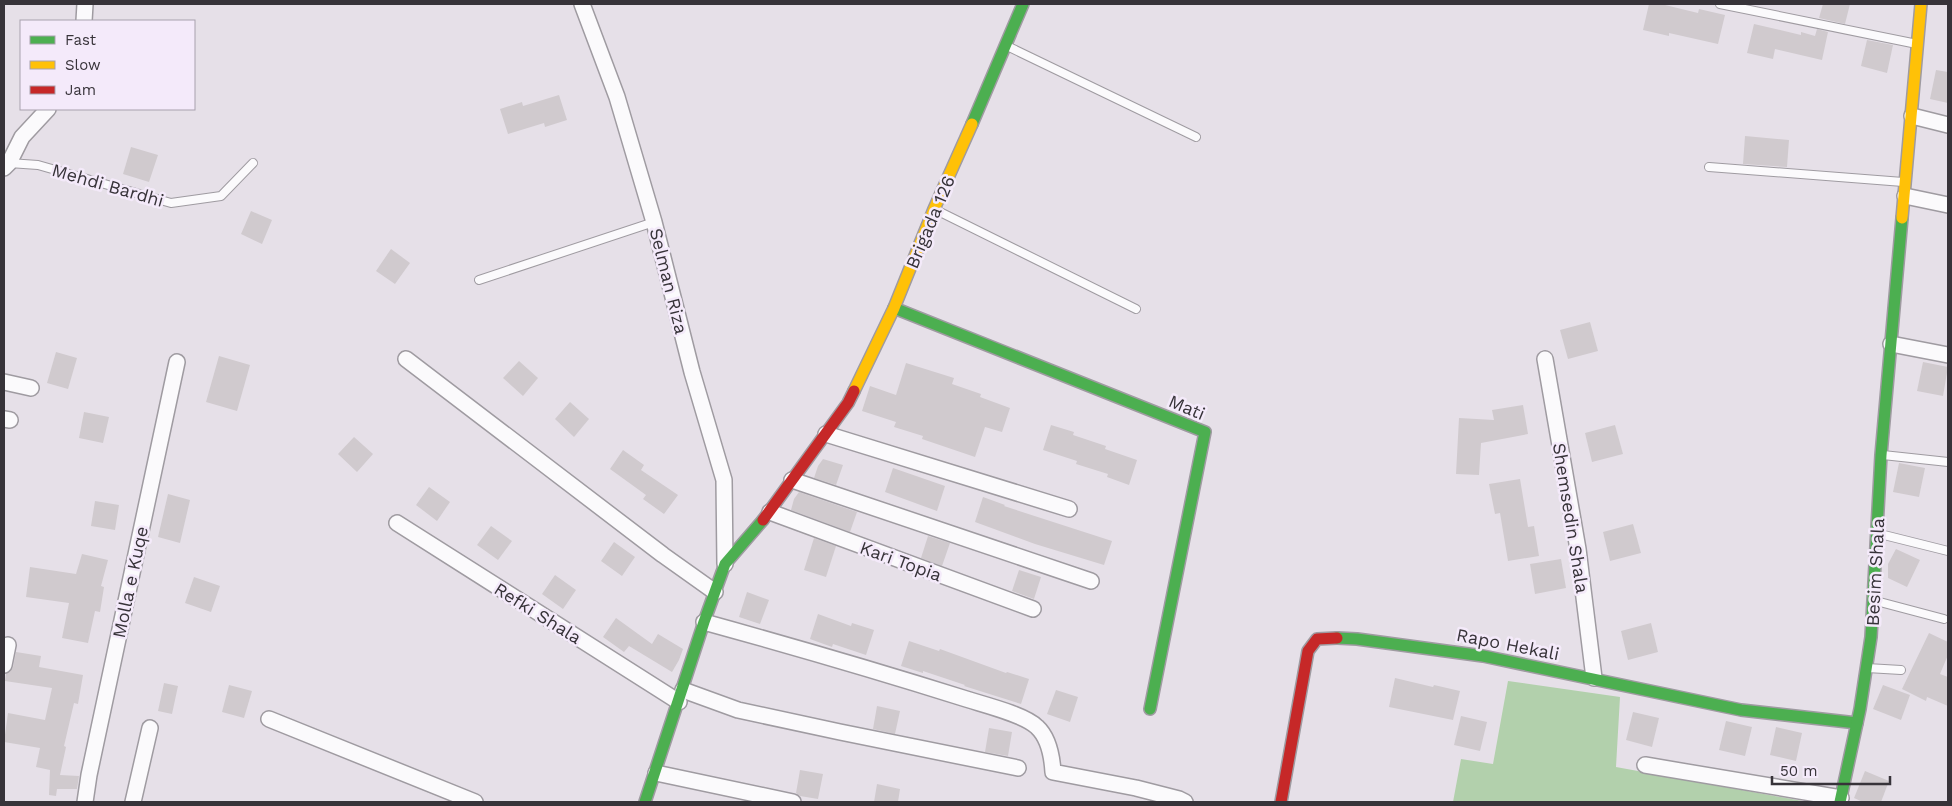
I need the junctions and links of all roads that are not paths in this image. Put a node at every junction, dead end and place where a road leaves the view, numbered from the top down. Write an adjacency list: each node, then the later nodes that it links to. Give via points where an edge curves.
1 (86, 4): 6 (street)
2 (582, 4): 19 (street, Selman Riza, via 617,97)
3 (1023, 4): 8 (street, Brigada 126)
4 (1720, 4): 7 (lane)
5 (1921, 4): 7 (street, Besim Shala)
6 (84, 20)
7 (1918, 44): 10 (street, Besim Shala)
8 (1006, 45): 12 (lane); 18 (street, Brigada 126)
9 (47, 110): 14 (street, Mehdi Bardhi, via 22,136)
10 (1912, 116): 11 (street); 16 (street, Besim Shala)
11 (1948, 125)
12 (1196, 137)
13 (253, 163): 14 (lane, Mehdi Bardhi, via 221,196 170,203 38,165)
14 (7, 166)
15 (1709, 167): 16 (lane)
16 (1905, 189): 17 (street); 23 (street, Besim Shala)
17 (1948, 205)
18 (934, 209): 21 (street, Brigada 126); 22 (lane)
19 (654, 222): 20 (lane); 39 (street, Selman Riza, via 692,372 724,480)
20 (479, 280)
21 (894, 308): 30 (street, Brigada 126, via 848,403); 52 (street, Mati, via 1206,432)
22 (1136, 309)
23 (1891, 344): 24 (street); 31 (street, Besim Shala)
24 (1948, 355)
25 (406, 359): 41 (street)
26 (1545, 359): 50 (street, Shemsedin Shala, via 1578,549)
27 (177, 362): 60 (street, Molla e Kuqe)
28 (4, 382): 29 (street)
29 (31, 388)
30 (826, 434): 33 (street, Brigada 126); 34 (street)
31 (1881, 455): 32 (lane); 37 (street, Besim Shala)
32 (1948, 462)
33 (792, 480): 35 (street, Brigada 126); 40 (street)
34 (1070, 509)
35 (770, 512): 39 (street, Brigada 126); 43 (street, Kari Topia)
36 (397, 523): 51 (street, Refki Shala)
37 (1878, 534): 38 (lane); 42 (street, Besim Shala)
38 (1948, 550)
39 (725, 564): 41 (street)
40 (1091, 581)
41 (715, 592): 45 (street)
42 (1874, 601): 44 (lane); 48 (street, Besim Shala)
43 (1033, 609)
44 (1944, 619)
45 (704, 622): 51 (street); 65 (street, via 1016,715 1037,726 1048,743 1053,772 1136,788)
46 (8, 645): 47 (street)
47 (4, 665)
48 (1867, 668): 49 (lane); 54 (street, Besim Shala)
49 (1902, 670)
50 (1594, 678): 54 (street, Rapo Hekali, via 1741,710); 66 (street, Rapo Hekali, via 1422,647 1316,639 1308,651)
51 (681, 696): 57 (street, Refki Shala); 58 (street)
52 (1150, 709)
53 (270, 719): 62 (street)
54 (1857, 723): 59 (street, Besim Shala)
55 (150, 728): 61 (street)
56 (1645, 765): 59 (street, Besim Shala)
57 (1018, 768)
58 (656, 773): 63 (street); 64 (street)
59 (1840, 800)
60 (85, 802)
61 (133, 802)
62 (475, 802)
63 (645, 802)
64 (793, 802)
65 (1184, 802)
66 (1281, 802)

